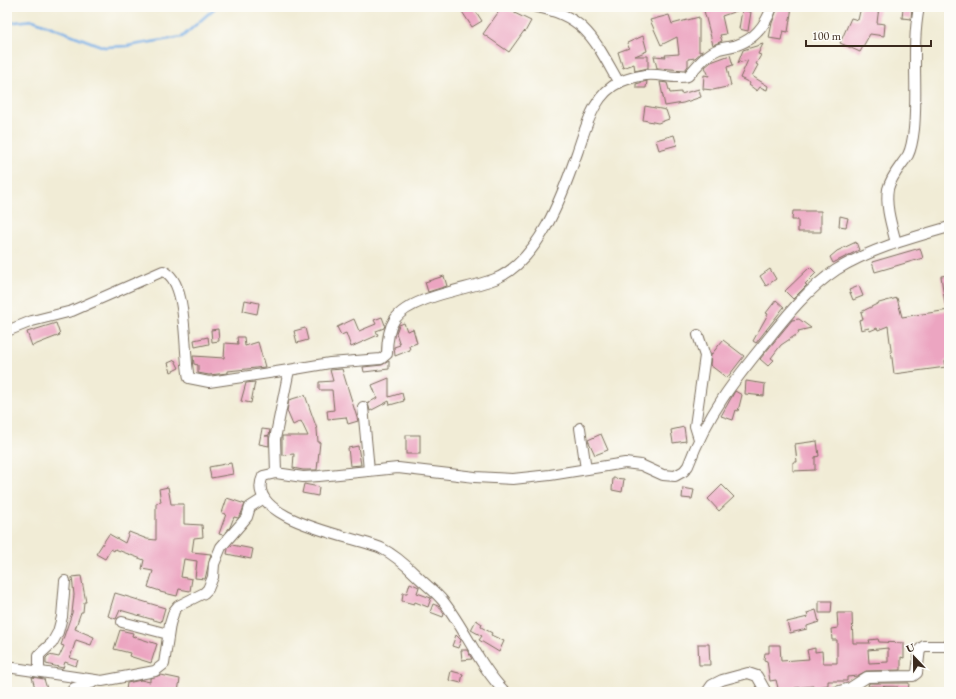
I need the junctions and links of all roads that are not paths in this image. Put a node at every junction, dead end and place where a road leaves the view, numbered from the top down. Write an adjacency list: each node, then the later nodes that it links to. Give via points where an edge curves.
1 (536, 7): 4 (street, via 559,12 576,20 598,46)
2 (772, 7): 4 (street, via 754,35 739,44 709,55 688,76 647,75)
3 (919, 7): 6 (street, via 913,137 907,156 890,185 888,194)
4 (619, 83): 9 (street, via 595,105 552,217 531,248 512,268 495,279 426,300 399,314 390,332 387,354 381,359 330,363)
5 (949, 227): 6 (street)
6 (896, 243): 12 (street, via 843,266 808,293 730,386)
7 (7, 331): 9 (street, via 72,311 164,271 172,277 181,299 189,378 209,382)
8 (698, 335): 12 (street, via 705,356 695,426)
9 (289, 370): 15 (street, via 275,439)
10 (363, 407): 14 (street)
11 (580, 428): 13 (street)
12 (699, 439): 13 (street, via 688,466 675,476 663,475 641,465 625,463)
13 (586, 469): 14 (street, via 536,477 501,479 415,469)
14 (369, 470): 15 (street, via 312,477)
15 (276, 473): 16 (street, via 266,475 262,479)
16 (264, 498): 19 (street, via 250,507 247,517 221,547 214,564 212,584 204,593 178,606 172,616); 25 (street, via 277,511 292,520 374,546 400,561 444,602 488,672)
17 (65, 581): 22 (street, via 61,625 55,640 39,655)
18 (122, 622): 19 (street)
19 (168, 634): 23 (street, via 164,664 161,668)
20 (949, 646): 28 (street, via 924,646 920,649 917,673 913,676 867,677 850,688)
21 (7, 666): 22 (street)
22 (39, 671): 23 (street)
23 (102, 681): 24 (street, via 74,688)
24 (71, 692)
25 (505, 692)
26 (707, 692): 27 (street, via 717,682 748,673 757,676)
27 (766, 692)
28 (836, 692)

